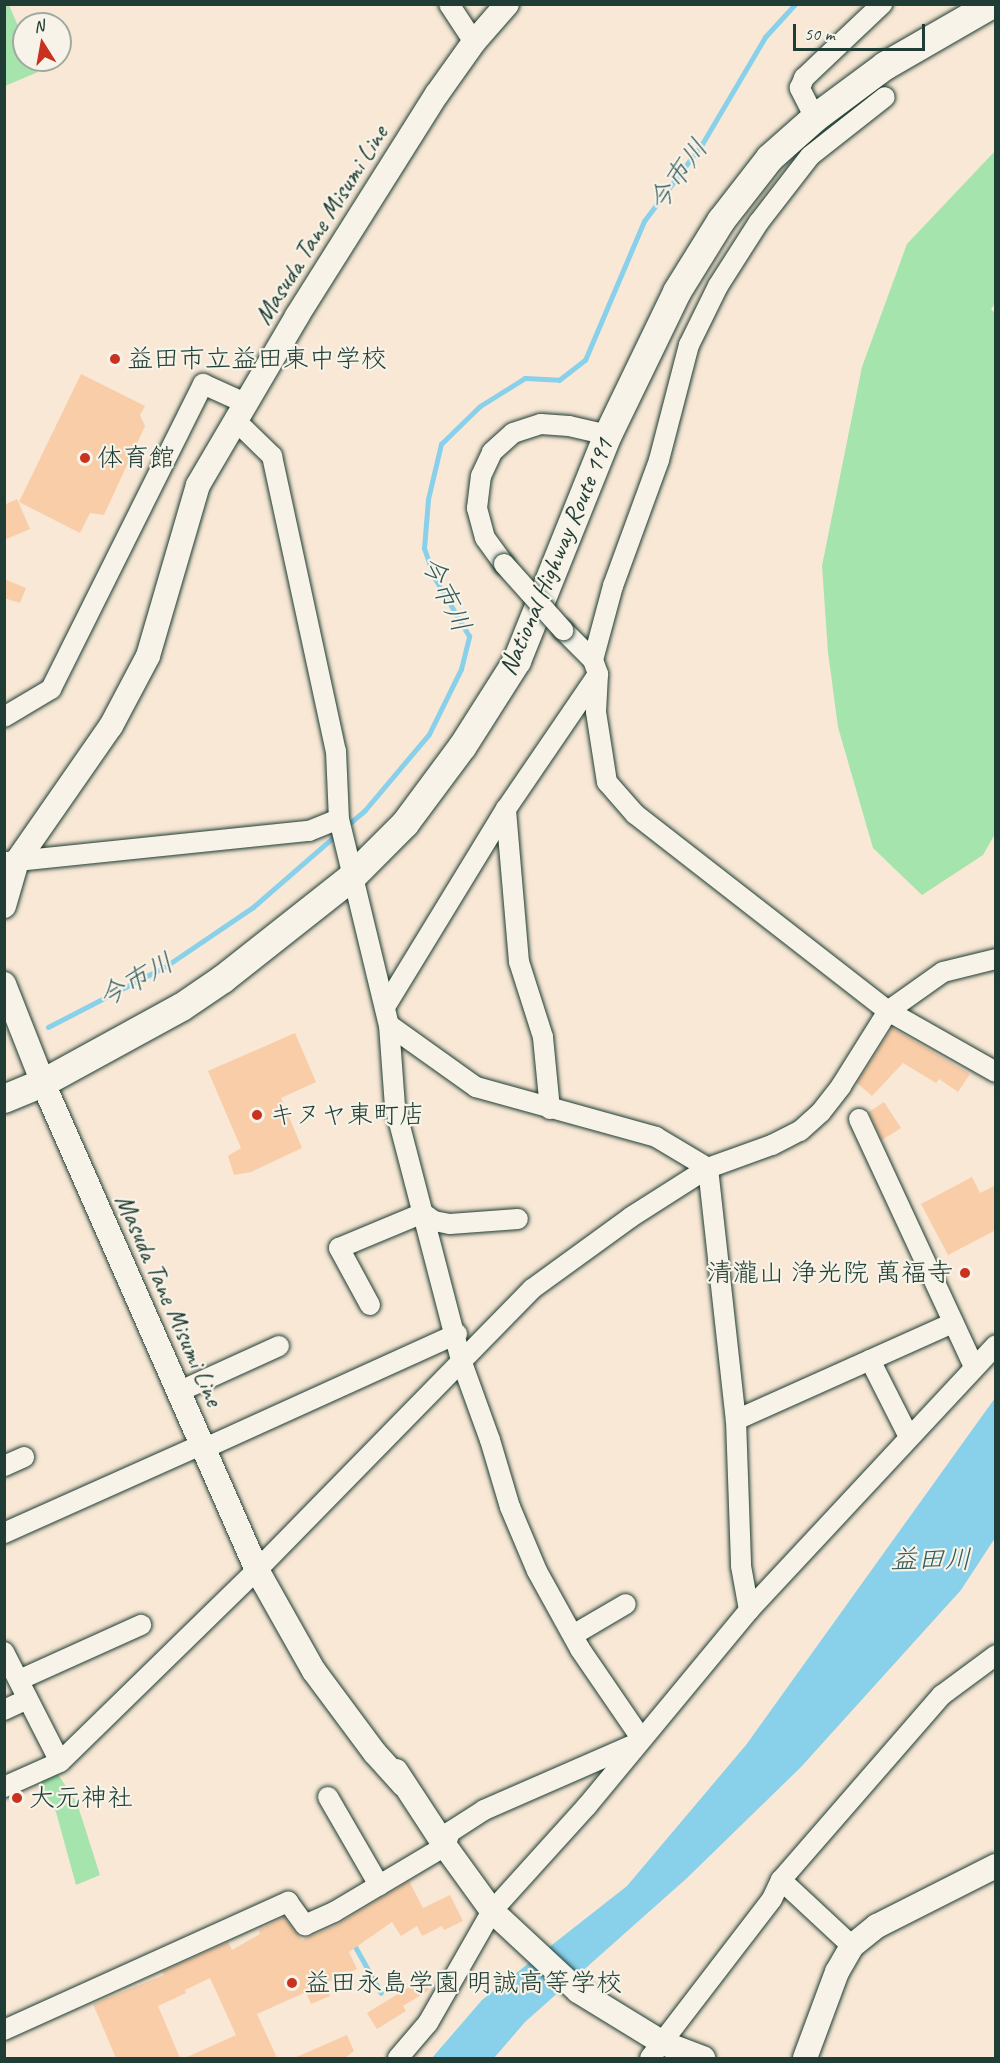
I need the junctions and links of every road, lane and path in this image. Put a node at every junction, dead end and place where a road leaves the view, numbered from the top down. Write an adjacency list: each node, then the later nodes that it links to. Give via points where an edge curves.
1 (448, 4): 5 (street)
2 (507, 4): 5 (main road, Masuda Tane Misumi Line)
3 (882, 4): 7 (street, via 804,78 800,88)
4 (993, 4): 7 (highway, National Highway Route 191, via 885,66)
5 (474, 42): 8 (main road, Masuda Tane Misumi Line, via 430,105)
6 (885, 97): 10 (street, via 810,156 759,222 718,286 689,345 658,460 613,586)
7 (815, 118): 9 (highway, National Highway Route 191, via 770,158 721,221 677,292)
8 (240, 412): 11 (street, via 203,384 51,689); 13 (street, via 272,456 336,751); 14 (main road, Masuda Tane Misumi Line, via 198,485 148,656 111,726)
9 (608, 435): 10 (street, bridge, via 541,424 513,433 492,452 481,476 477,508 484,538); 15 (highway, National Highway Route 191, via 517,661 463,746 405,824)
10 (596, 667): 12 (street); 19 (street, via 596,712 607,782 635,814)
11 (4, 717)
12 (506, 809): 20 (street); 24 (street, via 519,962 543,1037)
13 (339, 819): 14 (street, via 309,831); 15 (street)
14 (11, 862): 16 (main road, Masuda Tane Misumi Line)
15 (352, 877): 20 (street); 22 (highway, National Highway Route 191, via 182,1007)
16 (4, 906)
17 (996, 959): 19 (street, via 944,972)
18 (4, 984): 22 (main road, Masuda Tane Misumi Line)
19 (888, 1011): 21 (street); 26 (street, via 821,1112 800,1131)
20 (387, 1016): 24 (street, via 476,1087); 27 (street, via 395,1107)
21 (996, 1072)
22 (43, 1083): 23 (highway, National Highway Route 191); 37 (main road, Masuda Tane Misumi Line)
23 (4, 1099)
24 (550, 1109): 26 (street, via 656,1137)
25 (859, 1119): 30 (street)
26 (708, 1168): 34 (street, via 532,1289); 38 (street)
27 (423, 1213): 28 (street, via 434,1221 450,1224); 29 (street, via 339,1248); 31 (street)
28 (518, 1219)
29 (370, 1305)
30 (953, 1323): 35 (street); 36 (street)
31 (457, 1334): 34 (street); 40 (street)
32 (996, 1345): 36 (street)
33 (279, 1346): 37 (street)
34 (461, 1360): 44 (street); 48 (street, via 510,1507 537,1571)
35 (870, 1360): 38 (street); 39 (street)
36 (974, 1367): 39 (street)
37 (178, 1392): 40 (main road, Masuda Tane Misumi Line)
38 (736, 1420): 46 (street, via 741,1566)
39 (909, 1437): 46 (street)
40 (203, 1449): 43 (street, via 194,1448); 44 (main road, Masuda Tane Misumi Line)
41 (24, 1457): 42 (street)
42 (4, 1466)
43 (4, 1533)
44 (257, 1570): 55 (street); 58 (main road, Masuda Tane Misumi Line, via 314,1671 403,1784)
45 (626, 1604): 48 (street)
46 (748, 1610): 54 (street)
47 (141, 1625): 51 (street)
48 (573, 1635): 54 (street)
49 (4, 1652): 51 (street)
50 (996, 1655): 60 (street, via 942,1695)
51 (19, 1680): 52 (street)
52 (28, 1699): 53 (street); 55 (street)
53 (4, 1710)
54 (639, 1740): 58 (street, via 484,1810 450,1832); 62 (street, via 587,1806)
55 (60, 1762): 56 (street)
56 (4, 1787)
57 (328, 1797): 61 (street)
58 (445, 1846): 61 (street); 62 (main road, Masuda Tane Misumi Line)
59 (996, 1866): 63 (main road, via 877,1926)
60 (781, 1880): 63 (street); 65 (street, via 772,1899)
61 (379, 1885): 64 (street, via 305,1925 288,1902)
62 (492, 1911): 65 (main road, Masuda Tane Misumi Line, via 578,1991); 66 (street, via 428,2023)
63 (852, 1946): 68 (main road, via 837,1972)
64 (4, 2030)
65 (655, 2046): 67 (main road, Masuda Tane Misumi Line)
66 (398, 2058)
67 (703, 2058)
68 (805, 2058)

